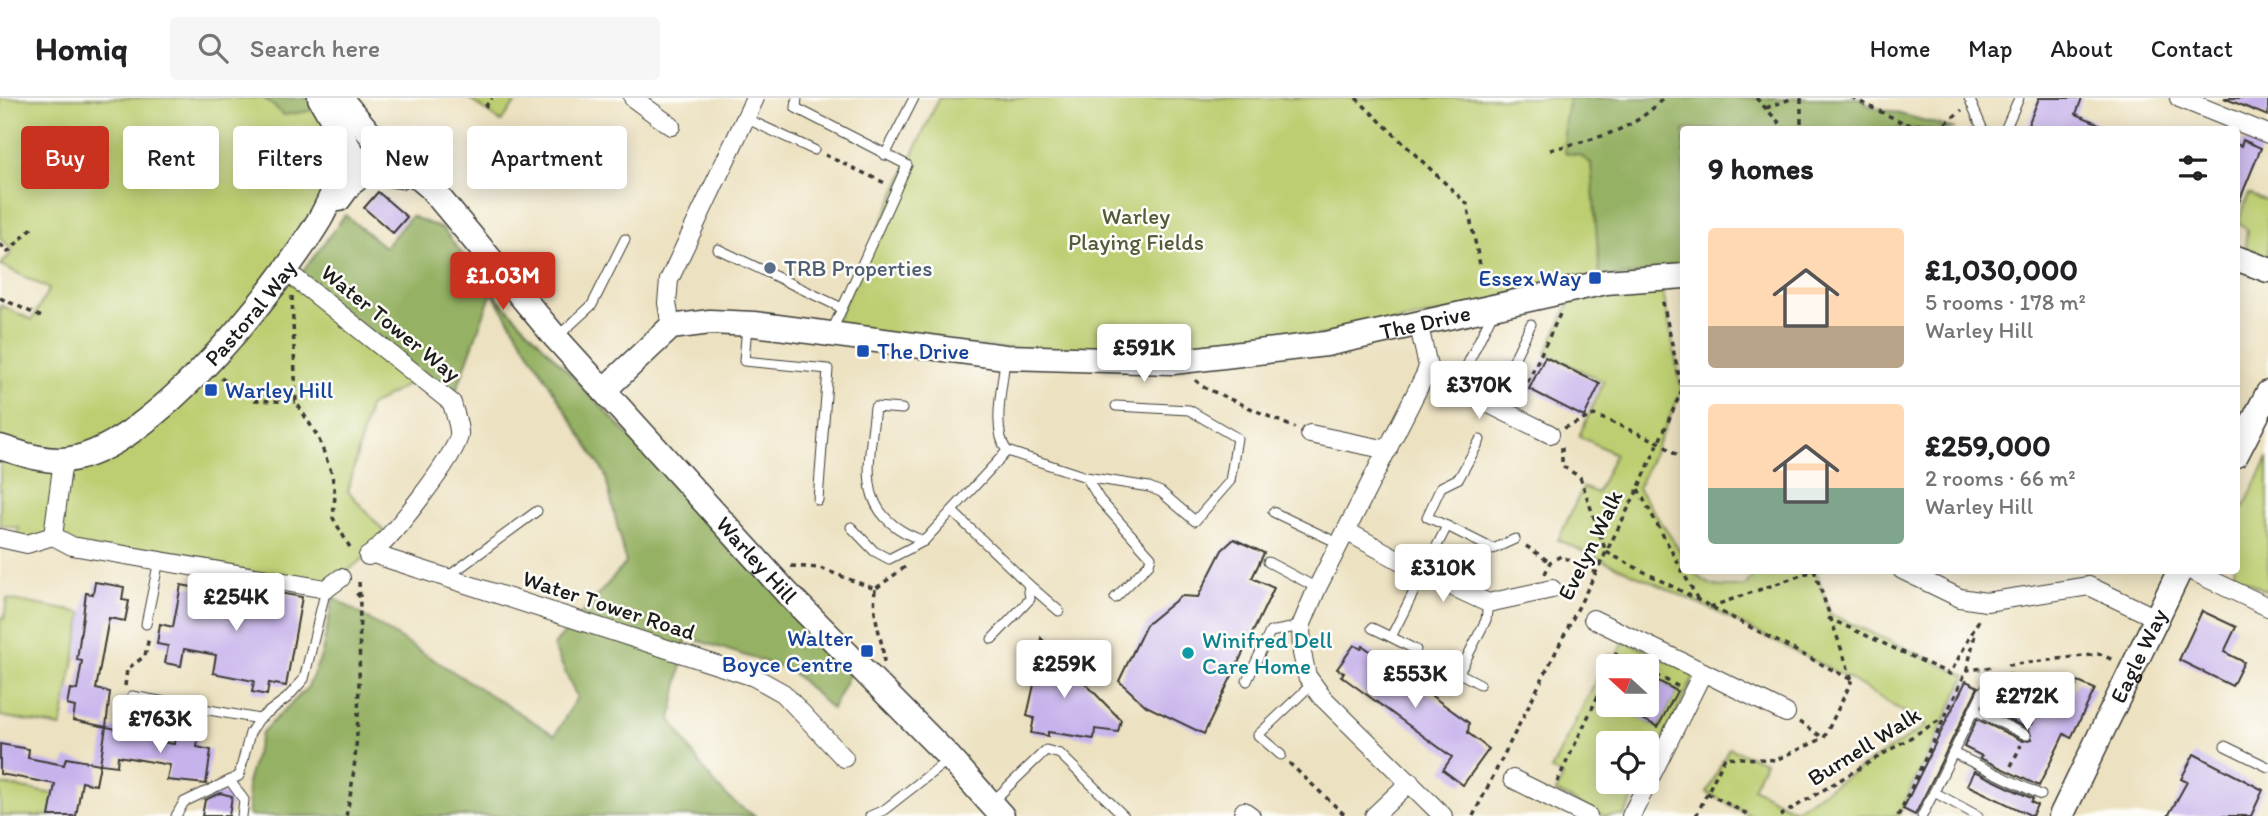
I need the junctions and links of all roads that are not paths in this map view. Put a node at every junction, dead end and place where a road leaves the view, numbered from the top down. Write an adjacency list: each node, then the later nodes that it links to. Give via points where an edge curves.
1 (320, 98): 16 (street, Warley Hill)
2 (340, 98): 15 (street, Warley Hill)
3 (633, 98): 11 (street)
4 (755, 98): 10 (street)
5 (797, 98): 19 (lane, via 796,108)
6 (914, 98): 19 (lane)
7 (2019, 98): 13 (lane)
8 (2179, 98): 14 (street)
9 (1971, 100): 12 (lane)
10 (746, 118): 17 (lane); 38 (street, via 669,280)
11 (671, 126)
12 (1981, 126)
13 (2007, 126)
14 (2268, 134)
15 (361, 143)
16 (361, 146)
17 (814, 150)
18 (361, 154): 26 (street)
19 (885, 155): 33 (lane, via 907,165)
20 (361, 156): 22 (street)
21 (361, 176): 22 (street)
22 (349, 186): 26 (street)
23 (421, 189): 25 (street, Warley Hill)
24 (432, 189): 25 (street, Warley Hill)
25 (438, 201): 40 (street, Warley Hill)
26 (321, 217): 31 (street, Pastoral Way)
27 (625, 239): 40 (lane, via 592,305)
28 (718, 249): 33 (lane)
29 (2240, 260): 30 (street)
30 (2268, 270)
31 (289, 273): 56 (street, Pastoral Way, via 140,428 99,451); 71 (street, Water Tower Way, via 452,403 459,435 451,456)
32 (1672, 277): 34 (street, The Drive, via 1572,289)
33 (842, 308): 39 (lane)
34 (1489, 312): 35 (street, The Drive); 43 (lane)
35 (1418, 322): 41 (street, The Drive, via 1326,344 1173,362); 42 (street)
36 (747, 324): 38 (street, The Drive); 39 (street, The Drive); 58 (lane, via 744,361 828,369)
37 (1531, 324): 46 (lane)
38 (671, 327): 44 (street)
39 (830, 334): 41 (street, The Drive)
40 (556, 338): 44 (street, Warley Hill)
41 (1005, 357): 55 (lane, via 1000,428)
42 (1426, 373): 43 (street); 54 (street)
43 (1456, 388): 46 (street)
44 (604, 390): 109 (street, Warley Hill, via 774,578)
45 (2268, 393): 52 (street)
46 (1492, 405): 50 (street)
47 (1116, 406): 57 (lane, via 1189,410 1237,438 1230,481 1195,521 1149,486)
48 (902, 410): 68 (lane, via 875,407 869,483 873,501 899,532)
49 (1310, 434): 54 (street)
50 (1550, 434)
51 (1480, 440): 62 (lane, via 1459,478 1441,487 1427,517)
52 (2240, 445)
53 (0, 447): 56 (street, Pastoral Way)
54 (1388, 450): 66 (street)
55 (1007, 451): 57 (lane); 60 (lane)
56 (63, 460): 64 (street)
57 (1086, 477): 81 (lane, via 1100,500 1152,557)
58 (818, 500)
59 (537, 511): 76 (lane)
60 (953, 512): 68 (lane); 77 (lane)
61 (1273, 512): 66 (lane)
62 (1447, 526): 67 (lane, via 1493,549); 72 (lane)
63 (851, 527): 68 (lane, via 874,551 889,559)
64 (52, 536): 65 (street, via 27,544); 69 (street, via 72,546)
65 (0, 538)
66 (1343, 538): 72 (street); 78 (street)
67 (1515, 539)
68 (924, 541)
69 (159, 560): 79 (street); 87 (lane)
70 (1268, 562): 78 (lane)
71 (359, 563): 76 (street, Water Tower Road); 79 (street)
72 (1423, 573): 82 (street); 90 (lane)
73 (1910, 574): 85 (street, via 1959,598 1986,602 2089,586)
74 (2178, 574): 85 (street, Eagle Way)
75 (2198, 574): 83 (street)
76 (445, 579): 108 (street, Water Tower Road, via 754,677 783,693)
77 (1028, 584): 84 (lane); 91 (lane, via 1030,598)
78 (1317, 588): 88 (street)
79 (326, 589): 103 (lane, via 304,679)
80 (1544, 591): 82 (street)
81 (1115, 598)
82 (1488, 603): 95 (lane, via 1486,620)
83 (2268, 607)
84 (1059, 611)
85 (2156, 618): 127 (street, Eagle Way)
86 (1593, 619): 94 (street)
87 (146, 624)
88 (1301, 626): 96 (lane, via 1270,632); 97 (street, via 1301,653)
89 (1372, 628): 90 (lane)
90 (1391, 637): 92 (lane)
91 (992, 639)
92 (1416, 650)
93 (1441, 663): 95 (lane)
94 (1703, 672): 102 (street); 124 (street)
95 (1459, 673): 98 (lane)
96 (1247, 681)
97 (1312, 684): 107 (lane, via 1258,735); 113 (street, via 1354,732)
98 (1480, 684)
99 (2046, 694): 101 (lane, via 2007,676 1992,680)
100 (132, 696): 103 (lane)
101 (1974, 710): 104 (lane); 106 (lane)
102 (1786, 713)
103 (259, 719): 112 (lane, via 250,733 239,776)
104 (2026, 735)
105 (2225, 746): 110 (lane)
106 (1953, 753): 114 (lane); 115 (lane)
107 (1281, 755)
108 (844, 758)
109 (950, 758): 116 (street, Warley Hill); 119 (lane)
110 (2268, 767)
111 (1513, 779): 123 (street)
112 (231, 782): 117 (lane, via 184,802); 118 (lane, via 244,800)
113 (1410, 782): 121 (street); 122 (street)
114 (1934, 792): 125 (lane); 126 (lane)
115 (2041, 795)
116 (996, 810): 120 (lane, via 1046,750 1060,754)
117 (176, 816)
118 (242, 816)
119 (870, 816)
120 (1124, 816)
121 (1374, 816)
122 (1443, 816)
123 (1588, 816)
124 (1631, 816)
125 (1922, 816)
126 (1978, 816)
127 (2061, 816)

